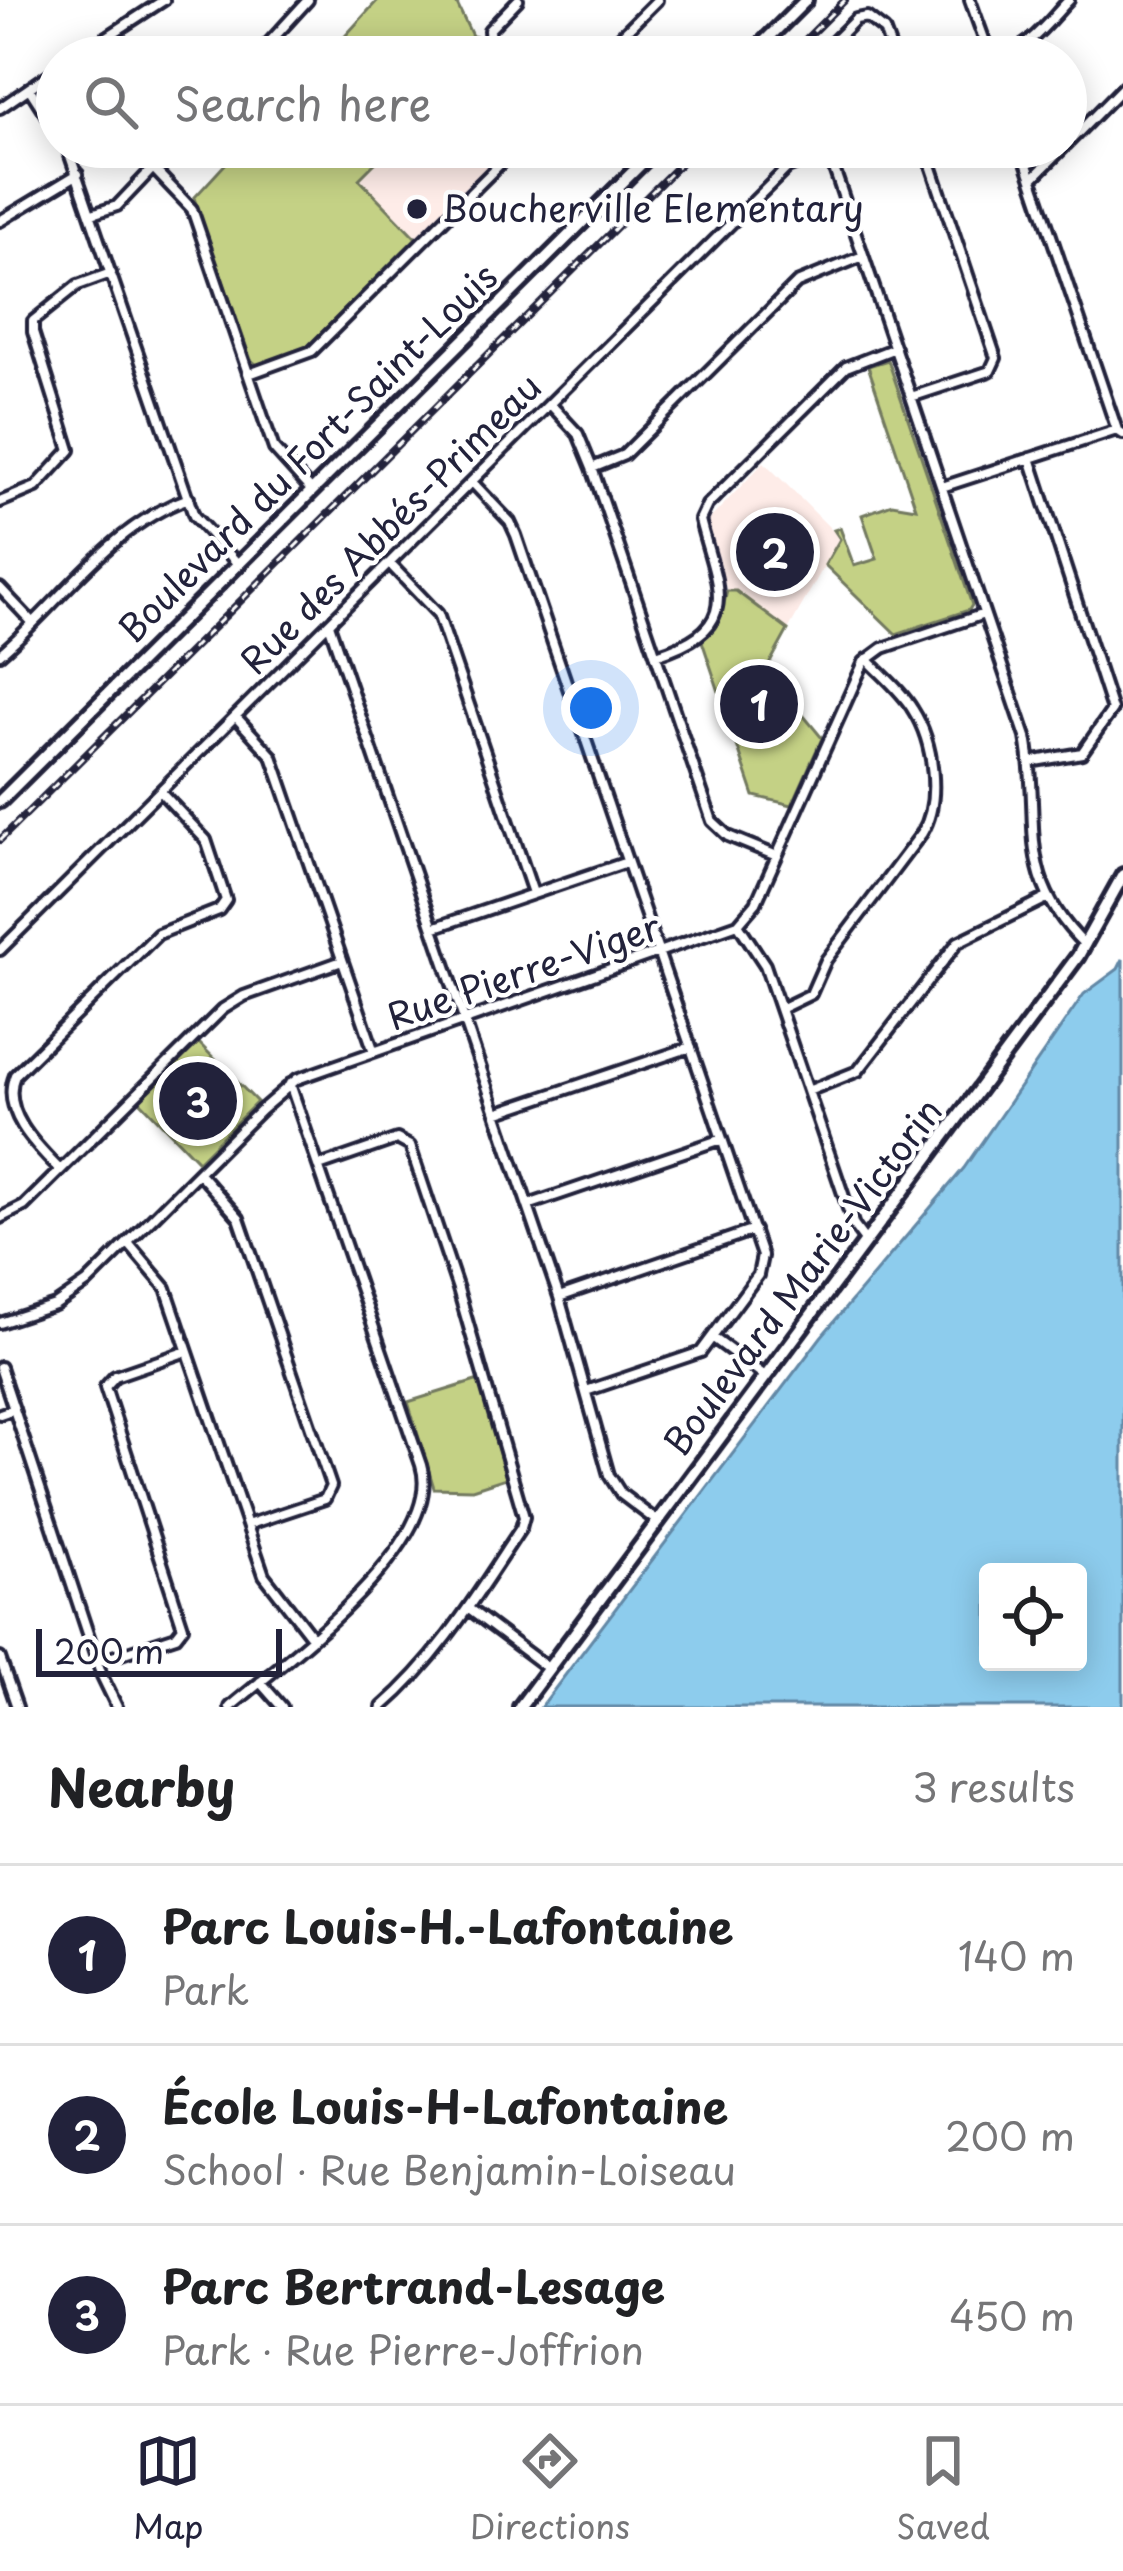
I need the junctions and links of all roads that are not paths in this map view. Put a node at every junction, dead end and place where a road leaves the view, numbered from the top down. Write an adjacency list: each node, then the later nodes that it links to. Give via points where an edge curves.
1 (164, 0): 8 (street)
2 (308, 0): 9 (street)
3 (518, 0): 10 (street)
4 (657, 0): 11 (street)
5 (806, 0): 12 (street)
6 (970, 0): 15 (street)
7 (1069, 0): 16 (street)
8 (105, 36)
9 (275, 36)
10 (489, 36)
11 (621, 36)
12 (770, 36)
13 (839, 36): 14 (street, via 867,17)
14 (886, 36)
15 (983, 36)
16 (1034, 36)
17 (36, 83): 19 (street)
18 (1123, 87): 22 (street)
19 (29, 88): 20 (street); 21 (street)
20 (36, 99)
21 (0, 108)
22 (1087, 124)
23 (76, 168): 32 (street)
24 (154, 168): 34 (street, via 118,206); 39 (street, via 192,209)
25 (496, 168): 39 (street, via 312,351)
26 (637, 168): 47 (street, Boulevard du Fort-Saint-Louis)
27 (789, 168): 41 (street, Rue des Abbés-Primeau)
28 (834, 168): 36 (street)
29 (932, 168): 40 (street, via 996,358 991,371)
30 (1028, 168): 33 (street)
31 (1043, 168): 33 (street)
32 (78, 174): 34 (street); 35 (street)
33 (1032, 179): 42 (street)
34 (92, 214): 37 (street)
35 (0, 221)
36 (863, 256): 38 (street); 44 (street, via 801,280 624,455)
37 (111, 273): 48 (street); 49 (street, via 78,284 33,321 70,450 36,487)
38 (895, 348): 40 (street); 57 (street, via 846,367 706,505 700,520 719,582 716,609 697,637)
39 (249, 374): 47 (street, via 274,449)
40 (911, 397): 46 (street)
41 (550, 404): 44 (street, via 578,434); 45 (street, Rue des Abbés-Primeau)
42 (1120, 432): 43 (street)
43 (1030, 458): 46 (street); 60 (street, via 1112,710 1082,753)
44 (592, 468): 57 (street)
45 (472, 482): 51 (street, Rue des Abbés-Primeau); 64 (street, via 516,535)
46 (942, 488): 53 (street)
47 (312, 491): 50 (street, Boulevard du Fort-Saint-Louis)
48 (189, 499): 50 (street, via 201,527); 54 (street, via 128,530)
49 (0, 502)
50 (238, 564): 62 (street, Boulevard du Fort-Saint-Louis)
51 (390, 564): 55 (street, Rue des Abbés-Primeau); 66 (street, via 438,614)
52 (0, 588): 54 (street)
53 (984, 614): 58 (street); 60 (street)
54 (33, 622): 56 (street)
55 (329, 624): 59 (street, Rue des Abbés-Primeau); 69 (street)
56 (0, 654)
57 (656, 655): 63 (street, via 715,826)
58 (867, 659): 63 (street); 74 (street, via 916,715 930,757 931,815 826,960 811,994)
59 (236, 716): 61 (street, Rue des Abbés-Primeau); 73 (street, via 272,756)
60 (1029, 762): 67 (street, via 1032,847)
61 (160, 791): 71 (street, Rue des Abbés-Primeau); 83 (street, via 206,840 225,904 153,938 11,1081 24,1132)
62 (0, 801)
63 (777, 856): 68 (street)
64 (627, 862): 66 (street); 72 (street)
65 (1123, 875): 70 (street, Boulevard Marie-Victorin)
66 (533, 893): 69 (street)
67 (1047, 898): 70 (street); 79 (street, via 958,942 858,1071)
68 (738, 924): 72 (street, Rue Pierre-Viger); 74 (street, via 762,959)
69 (433, 928): 75 (street)
70 (1085, 945): 89 (street, Boulevard Marie-Victorin)
71 (0, 950)
72 (659, 954): 75 (street, Rue Pierre-Viger); 76 (street)
73 (342, 961): 77 (street); 83 (street, via 223,1009)
74 (780, 1009): 79 (street)
75 (465, 1020): 77 (street, Rue Pierre-Viger); 80 (street)
76 (691, 1047): 80 (street); 81 (street)
77 (374, 1052): 78 (street, Rue Pierre-Viger)
78 (290, 1084): 82 (street); 84 (street, Rue Pierre-Viger)
79 (808, 1091): 89 (street)
80 (496, 1113): 85 (street)
81 (722, 1139): 85 (street); 87 (street)
82 (319, 1166): 101 (street, via 403,1139 410,1146 524,1516); 102 (street, via 426,1484 417,1516 374,1581)
83 (60, 1170): 86 (street)
84 (198, 1172): 88 (street, Rue Pierre-Viger); 100 (street, via 239,1217 331,1490)
85 (528, 1205): 90 (street)
86 (0, 1218)
87 (754, 1230): 90 (street); 92 (street, via 760,1270)
88 (128, 1243): 91 (street, Rue Pierre-Viger, via 66,1299); 93 (street, via 163,1281)
89 (866, 1243): 95 (street, Boulevard Marie-Victorin)
90 (559, 1298): 96 (street)
91 (0, 1323)
92 (712, 1337): 95 (street); 96 (street, via 696,1354)
93 (187, 1351): 100 (street); 104 (street, via 115,1376 105,1387 183,1627)
94 (0, 1367): 97 (street)
95 (766, 1377): 99 (street, Boulevard Marie-Victorin)
96 (586, 1391): 99 (street, via 616,1488)
97 (14, 1409): 98 (street); 104 (street)
98 (0, 1414)
99 (658, 1522): 105 (street, Boulevard Marie-Victorin)
100 (247, 1525): 102 (street, via 267,1583)
101 (469, 1609): 105 (street); 111 (street)
102 (312, 1637): 106 (street)
103 (0, 1658): 107 (street)
104 (98, 1662): 108 (street)
105 (549, 1669): 112 (street, Boulevard Marie-Victorin)
106 (260, 1682): 109 (street); 110 (street)
107 (16, 1707)
108 (117, 1707)
109 (230, 1707)
110 (282, 1707)
111 (382, 1707)
112 (520, 1707)

